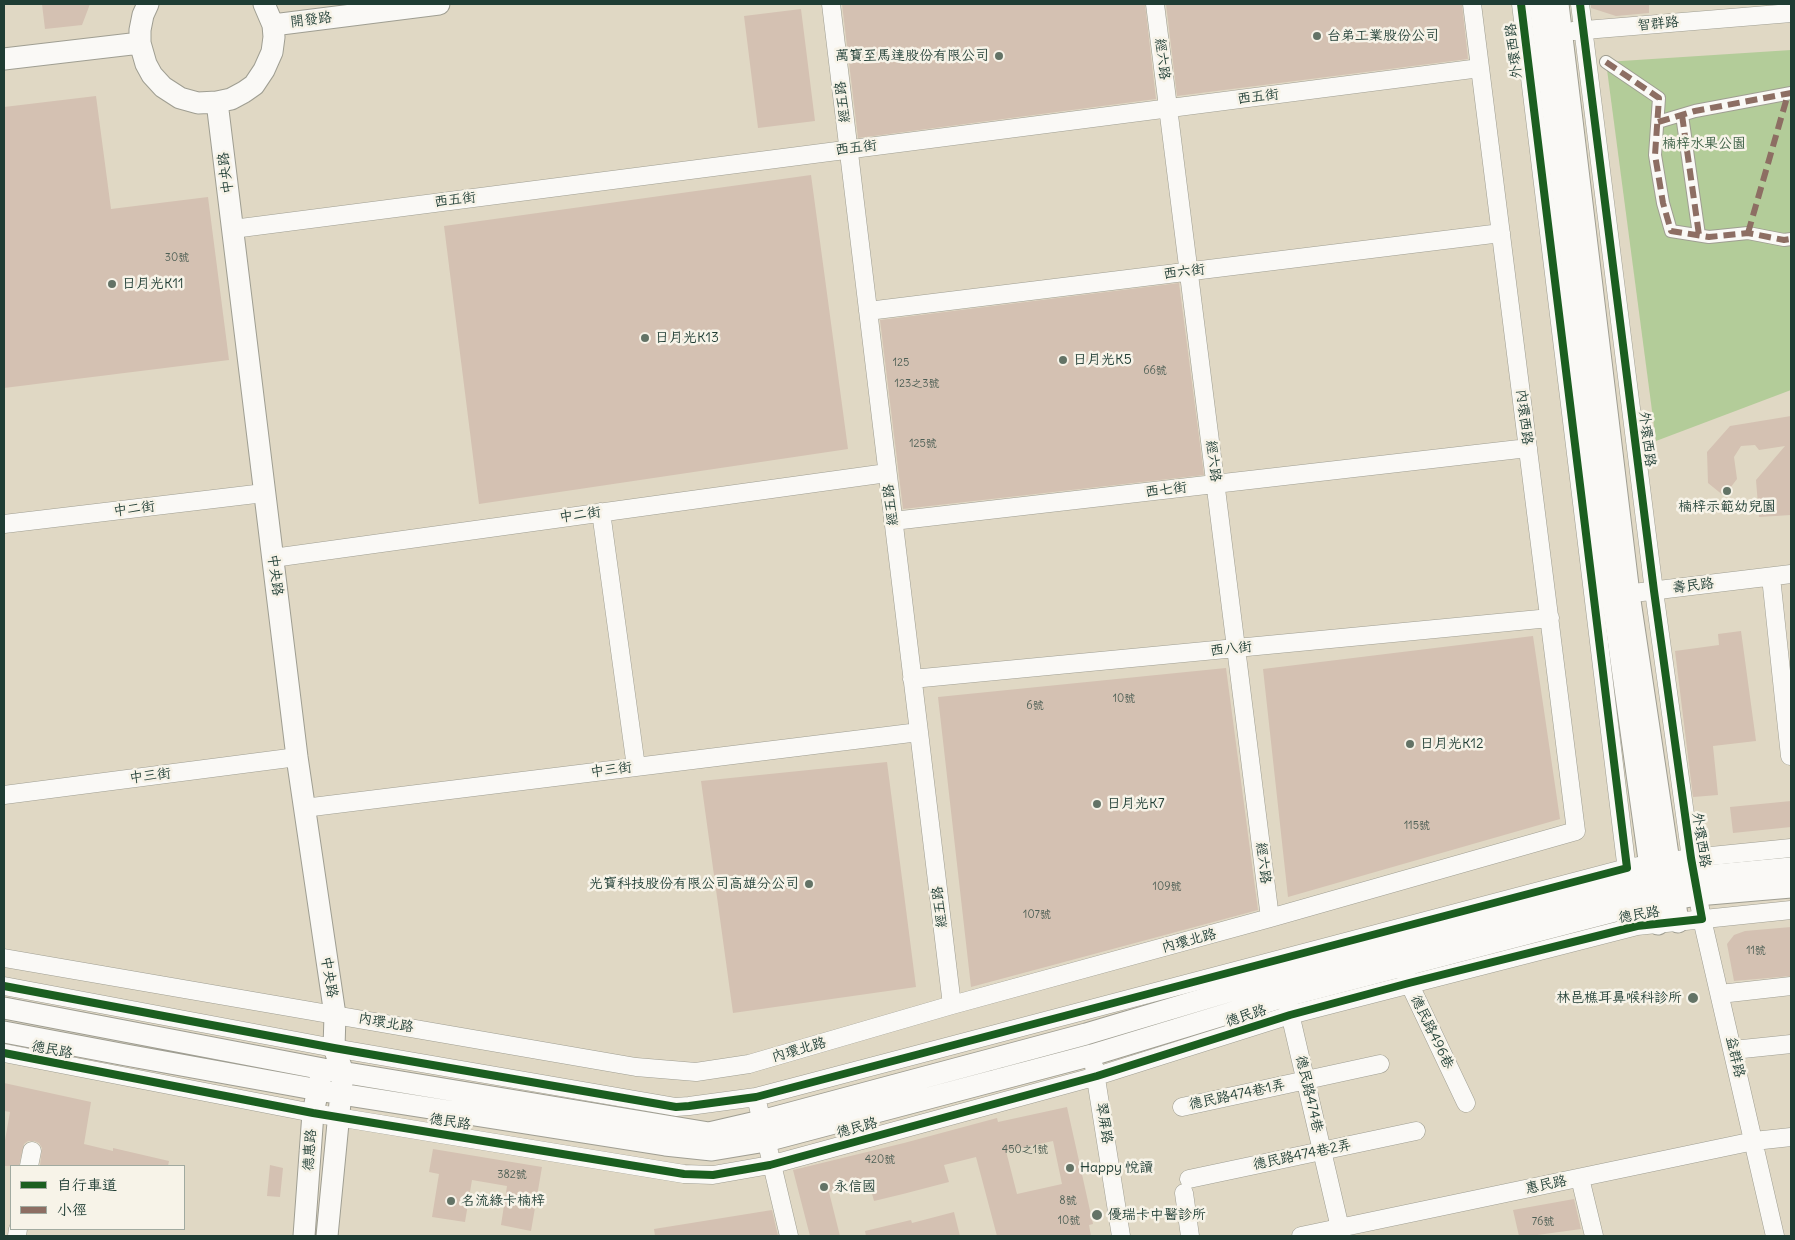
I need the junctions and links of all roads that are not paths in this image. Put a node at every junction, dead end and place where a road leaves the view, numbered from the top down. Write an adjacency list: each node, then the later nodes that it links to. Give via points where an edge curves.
1 (148, 4): 15 (street)
2 (264, 4): 12 (street)
3 (439, 4): 12 (street, 開發路)
4 (831, 4): 24 (street, 經五路)
5 (1155, 4): 21 (street, 經六路)
6 (1472, 4): 18 (street, 內環西路)
7 (1521, 4): 14 (street, 外環西路)
8 (1540, 4): 14 (street, 外環西路)
9 (1558, 4): 14 (street, 外環西路)
10 (1580, 4): 13 (street, 外環西路)
11 (1791, 12): 13 (street, 智群路)
12 (273, 25): 20 (street, via 272,52 254,84 231,99)
13 (1584, 30): 14 (street, 智群路); 41 (street, 外環西路)
14 (1543, 35): 42 (street, 外環西路)
15 (140, 43): 16 (street); 20 (street, via 146,64 163,87 180,98 198,103)
16 (4, 59)
17 (1606, 62): 23 (street, via 1659,98)
18 (1480, 68): 21 (street, 西五街); 26 (street, 內環西路)
19 (1791, 93): 22 (street)
20 (218, 102): 25 (street, 中央路)
21 (1168, 108): 24 (street, 西五街); 29 (street, 經六路)
22 (1682, 115): 23 (street); 27 (street)
23 (1658, 122): 27 (street, via 1655,155 1671,231)
24 (848, 149): 25 (street, 西五街); 30 (street, 經五路)
25 (233, 228): 34 (street, 中央路)
26 (1501, 233): 29 (street, 西六街); 31 (street, 內環西路)
27 (1699, 235): 28 (street, via 1748,233 1784,240)
28 (1791, 238)
29 (1189, 271): 30 (street, 西六街); 33 (street, 經六路)
30 (868, 311): 32 (street, 經五路)
31 (1528, 448): 33 (street, 西七街); 43 (street, 內環西路)
32 (887, 473): 35 (street, 中二街); 36 (street, 經五路)
33 (1216, 484): 36 (street, 西七街); 44 (street, 經六路)
34 (264, 493): 37 (street, 中二街); 38 (street, 中央路)
35 (601, 512): 38 (street, 中二街); 49 (street)
36 (893, 521): 45 (street, 經五路)
37 (4, 524)
38 (273, 558): 48 (street, 中央路)
39 (1791, 574): 40 (street, 壽民路)
40 (1770, 576): 41 (street, 壽民路); 47 (street)
41 (1654, 591): 42 (street, 壽民路); 55 (street, 外環西路)
42 (1612, 596): 57 (street, 外環西路)
43 (1550, 618): 44 (street, 西八街); 52 (street, 內環西路)
44 (1236, 648): 45 (street, 西八街); 59 (street, 經六路)
45 (912, 679): 46 (street, 經五路)
46 (919, 732): 49 (street, 中三街); 68 (street, 經五路)
47 (1790, 756)
48 (297, 757): 50 (street, 中三街); 51 (street, 中央路)
49 (636, 766): 51 (street, 中三街)
50 (4, 795)
51 (304, 808): 71 (street, 中央路)
52 (1576, 831): 59 (street, 內環北路)
53 (1791, 848): 55 (street, 德民路)
54 (1791, 868): 55 (street, 德民路)
55 (1694, 877): 56 (street, 德民路); 57 (street, 德民路); 57 (street, 德民路); 60 (street, 益群路)
56 (1791, 887)
57 (1653, 894): 60 (street, 德民路); 62 (street, 德民路); 62 (street, 德民路)
58 (1791, 910): 60 (street, 德民路)
59 (1270, 918): 68 (street, 內環北路)
60 (1702, 920): 67 (street, 益群路)
61 (4, 954): 63 (street)
62 (1400, 956): 66 (street, 德民路); 66 (street, 德民路); 85 (street, 德民路496巷)
63 (4, 958): 71 (street, 內環北路)
64 (4, 986): 75 (street, 德民路)
65 (1791, 986): 67 (street)
66 (1283, 987): 70 (street, 德民路); 73 (street, 德民路); 78 (street, 德民路); 81 (street, 德民路); 82 (street, 德民路474巷)
67 (1720, 994): 76 (street, 益群路)
68 (952, 1005): 71 (street, 內環北路, via 749,1064 696,1072 636,1067)
69 (4, 1008): 80 (street, 德民路)
70 (1083, 1011): 73 (street, 翠屏路); 84 (street, 德民路)
71 (335, 1015): 75 (street, 中央路)
72 (4, 1032): 80 (street, 德民路, via 126,1056)
73 (1086, 1034): 78 (street, 翠屏路); 89 (street, 德民路)
74 (1791, 1044): 76 (street)
75 (334, 1048): 80 (street, 德惠路); 84 (street, 德民路, via 676,1107)
76 (1733, 1050): 93 (street, 益群路)
77 (4, 1053): 87 (street, 德民路)
78 (1092, 1055): 81 (street, 翠屏路); 92 (street, 德民路)
79 (1380, 1064): 82 (street, 德民路474巷1弄)
80 (328, 1076): 83 (street, 德惠路); 87 (street, 德惠路); 89 (street, 德民路, via 709,1133)
81 (1097, 1076): 95 (street, 德民路); 101 (street, 翠屏路)
82 (1306, 1080): 86 (street, 德民路474巷1弄); 94 (street, 德民路474巷)
83 (341, 1094): 88 (street, 德惠路); 92 (street, 德民路, via 665,1145 712,1150)
84 (756, 1097): 89 (street)
85 (1466, 1103)
86 (1182, 1108)
87 (313, 1113): 88 (street, 德民路); 98 (street, 德惠路)
88 (338, 1117): 95 (street, 德民路, via 684,1174 713,1175); 99 (street, 德惠路)
89 (761, 1121): 92 (street)
90 (1416, 1131): 94 (street, 德民路474巷2弄)
91 (1791, 1137): 93 (street, 惠民路)
92 (766, 1141): 95 (street)
93 (1754, 1141): 96 (street, 惠民路); 105 (street, 益群路)
94 (1322, 1150): 97 (street, 德民路474巷); 102 (street, 德民路474巷2弄, via 1187,1186)
95 (770, 1165): 100 (street)
96 (1580, 1178): 97 (street, 惠民路); 104 (street)
97 (1340, 1228): 103 (street, 惠民路)
98 (304, 1236)
99 (327, 1236)
100 (789, 1236)
101 (1121, 1236)
102 (1190, 1236)
103 (1301, 1236)
104 (1594, 1236)
105 (1775, 1236)

